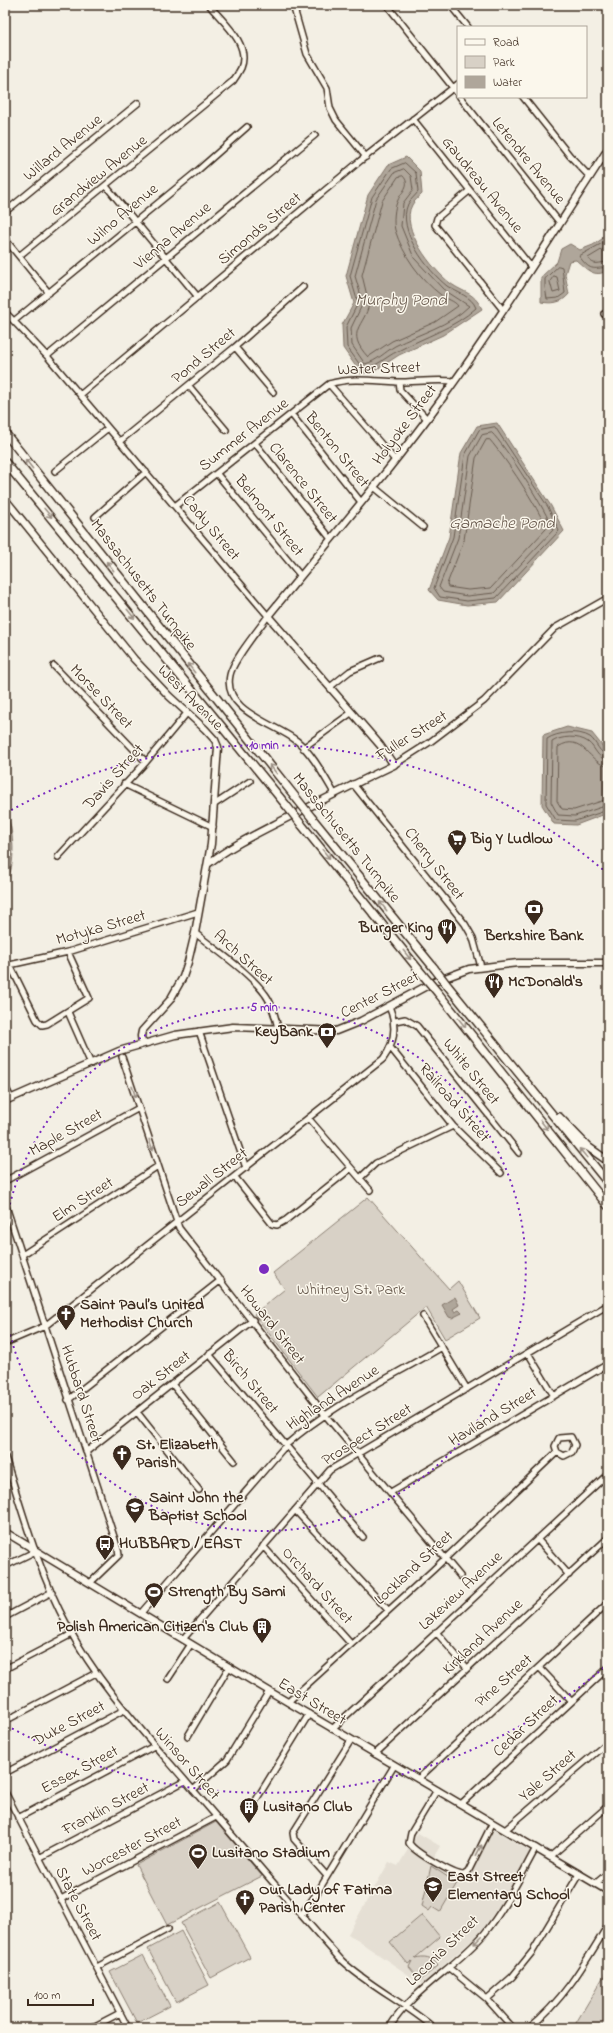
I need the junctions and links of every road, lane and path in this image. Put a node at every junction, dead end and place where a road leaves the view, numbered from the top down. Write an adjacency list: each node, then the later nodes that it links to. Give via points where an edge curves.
1 (8, 5): 6 (street)
2 (209, 5): 20 (street, Grandview Avenue, via 238,39 243,52 242,67 233,81)
3 (293, 5): 18 (street, via 307,54 327,88 330,108 336,120)
4 (387, 5): 9 (street)
5 (450, 5): 7 (street)
6 (5, 7)
7 (467, 26)
8 (457, 85): 9 (street, Simonds Street)
9 (453, 88): 10 (street); 14 (street, Simonds Street)
10 (457, 93)
11 (461, 98): 24 (street, Letendre Avenue)
12 (524, 98): 19 (street)
13 (138, 103): 22 (street, Willard Avenue)
14 (413, 119): 18 (street, Simonds Street); 21 (street, Gaudreau Avenue)
15 (247, 127): 23 (street, Wilno Avenue)
16 (315, 135): 27 (street, Vienna Avenue)
17 (608, 149): 19 (main road, Holyoke Street)
18 (366, 157): 31 (street, Simonds Street)
19 (590, 177): 24 (main road, Holyoke Street)
20 (106, 186): 23 (street); 26 (street, Grandview Avenue)
21 (469, 191): 28 (street, Gaudreau Avenue); 32 (street, via 437,218 435,225)
22 (5, 212)
23 (135, 222): 27 (street); 30 (street, Wilno Avenue)
24 (560, 223): 28 (main road, Holyoke Street)
25 (5, 239): 26 (street)
26 (19, 256): 30 (street)
27 (166, 259): 31 (street); 36 (street, Vienna Avenue)
28 (531, 267): 32 (main road, Holyoke Street)
29 (303, 287): 35 (street, Pond Street)
30 (49, 293): 34 (street, Wilno Avenue)
31 (198, 297): 42 (street, Simonds Street)
32 (503, 310): 37 (main road, Holyoke Street)
33 (5, 312): 34 (street, Cady Street)
34 (14, 321): 36 (street, Cady Street)
35 (235, 347): 40 (street, Pond Street); 41 (street)
36 (47, 356): 42 (street, Cady Street)
37 (454, 381): 38 (street, Water Street); 44 (main road, Holyoke Street)
38 (399, 382): 39 (street, Water Street, via 341,380); 44 (street, via 400,390)
39 (329, 384): 43 (street, Summer Avenue); 50 (street)
40 (189, 386): 46 (street); 48 (street, Pond Street)
41 (273, 392)
42 (80, 395): 45 (street, Cady Street)
43 (292, 415): 49 (street, Summer Avenue); 57 (street, Benton Street)
44 (427, 419): 50 (main road, Holyoke Street)
45 (108, 428): 48 (street, Cady Street); 52 (street)
46 (226, 430)
47 (5, 433): 94 (highway, Massachusetts Turnpike, one-way to 47, bridge)
48 (120, 441): 53 (street, Cady Street)
49 (255, 443): 54 (street, Summer Avenue); 61 (street, Clarence Street)
50 (395, 460): 55 (main road, Holyoke Street)
51 (5, 462): 114 (highway, Massachusetts Turnpike, one-way to 114, bridge, via 286,805)
52 (55, 471)
53 (146, 472): 58 (street, Cady Street); 59 (street)
54 (217, 474): 58 (street, Summer Avenue); 62 (street, Belmont Street)
55 (374, 487): 57 (main road, Holyoke Street); 60 (street)
56 (5, 499): 68 (main road, West Avenue, via 134,659)
57 (361, 502): 61 (main road, Holyoke Street)
58 (175, 506): 64 (street, Cady Street)
59 (95, 516)
60 (423, 527)
61 (331, 539): 62 (main road, Holyoke Street)
62 (300, 575): 64 (main road, Holyoke Street)
63 (608, 598): 72 (street, Fuller Street, via 555,628 484,701 430,742)
64 (268, 616): 67 (main road, Cady Street); 70 (street, Holyoke Street, via 230,674 232,697 243,708 297,741)
65 (380, 658): 67 (street, via 350,671)
66 (54, 666): 71 (street, Morse Street)
67 (330, 687): 69 (main road, Cady Street)
68 (187, 713): 71 (street, Davis Street); 77 (main road, West Avenue, via 215,740 218,747)
69 (351, 713): 70 (street); 72 (main road, Cady Street)
70 (303, 748): 76 (street)
71 (146, 762): 74 (street, Davis Street)
72 (394, 764): 75 (main road, Fuller Street)
73 (250, 781): 77 (street)
74 (124, 784): 78 (street); 79 (street, Davis Street)
75 (353, 784): 76 (main road, Fuller Street); 86 (street, Cherry Street, via 465,924)
76 (334, 792): 80 (main road, Fuller Street, via 236,844)
77 (215, 804): 78 (main road, West Avenue)
78 (213, 827): 80 (main road, West Avenue)
79 (58, 857)
80 (208, 864): 81 (main road, West Avenue)
81 (198, 912): 82 (main road, West Avenue); 83 (street, Motyka Street)
82 (195, 933): 90 (street, Arch Street, via 266,994); 92 (main road, West Avenue, via 183,977 170,1000 142,1031)
83 (68, 952): 85 (street, Motyka Street); 88 (street, via 89,998)
84 (608, 963): 86 (main road, Center Street, via 518,963)
85 (7, 965): 88 (street, via 42,1025)
86 (481, 967): 87 (main road, Center Street, via 439,980)
87 (389, 1006): 89 (street, Sewall Street); 90 (main road, Center Street, via 361,1021 336,1030)
88 (68, 1012): 96 (street)
89 (394, 1021): 93 (street, Sewall Street, via 395,1031); 102 (street, White Street, via 405,1020 417,1026)
90 (278, 1028): 91 (main road, Center Street, via 233,1027)
91 (199, 1031): 92 (main road, Center Street); 105 (street)
92 (142, 1043): 96 (main road, Center Street)
93 (390, 1048): 100 (street, Sewall Street, via 380,1062); 101 (street, Railroad Street)
94 (500, 1050): 103 (highway, via 585,1144); 111 (highway, Massachusetts Turnpike, one-way to 94)
95 (122, 1057): 99 (street, Howard Street, one-way to 99)
96 (91, 1064): 98 (main road, Center Street)
97 (5, 1086): 98 (street)
98 (8, 1099)
99 (139, 1108): 104 (street, Howard Street, one-way to 104); 110 (street, Maple Street)
100 (309, 1119): 105 (street, Sewall Street); 106 (street)
101 (453, 1126): 107 (street, Railroad Street); 109 (street, via 376,1163)
102 (519, 1153)
103 (608, 1161)
104 (158, 1166): 115 (street, Howard Street); 116 (street, Elm Street)
105 (246, 1168): 108 (street, Sewall Street)
106 (350, 1169): 108 (street, via 277,1225 268,1220); 109 (street)
107 (501, 1173)
108 (235, 1177): 115 (street, Sewall Street)
109 (360, 1178): 112 (street)
110 (5, 1181)
111 (608, 1183)
112 (370, 1190)
113 (5, 1203): 116 (street, Hubbard Street)
114 (608, 1206)
115 (177, 1222): 117 (street, Howard Street, via 179,1228); 121 (street, Sewall Street)
116 (22, 1255): 121 (street, Hubbard Street)
117 (221, 1280): 120 (street, Howard Street); 130 (street)
118 (608, 1305): 124 (street, Prospect Street)
119 (423, 1316): 123 (street)
120 (252, 1320): 125 (street, Oak Street); 132 (street, Howard Street)
121 (46, 1326): 122 (street, Sewall Street); 130 (street, Hubbard Street)
122 (5, 1343)
123 (442, 1347): 128 (street); 132 (street, Highland Avenue)
124 (528, 1353): 128 (street, Prospect Street); 129 (street)
125 (210, 1354): 127 (street, Oak Street); 133 (street, Birch Street)
126 (608, 1364): 129 (street, Haviland Street)
127 (172, 1384): 131 (street, Oak Street); 138 (street)
128 (467, 1389): 136 (street, Prospect Street)
129 (554, 1396): 142 (street, Haviland Street)
130 (68, 1400): 134 (street, Hubbard Street)
131 (137, 1412): 134 (street, Oak Street); 141 (street)
132 (326, 1416): 133 (street, Highland Avenue); 136 (street, Howard Street)
133 (286, 1445): 140 (street, Birch Street); 158 (street, Highland Avenue)
134 (86, 1452): 154 (street, Hubbard Street, via 119,1555)
135 (557, 1452): 150 (street, Lockland Street)
136 (359, 1453): 140 (street, Prospect Street, via 330,1470); 142 (street, Howard Street)
137 (5, 1457): 149 (street, Winsor Street)
138 (234, 1461)
139 (608, 1474): 147 (street, Lakeview Avenue)
140 (318, 1483): 143 (street, Prospect Street); 145 (street, Birch Street)
141 (199, 1490)
142 (391, 1492): 150 (street, Howard Street)
143 (295, 1510): 148 (street, Prospect Street); 157 (street)
144 (5, 1532): 149 (main road, East Street)
145 (363, 1536)
146 (608, 1538): 152 (street, Kirkland Avenue)
147 (537, 1539): 152 (street); 160 (street, Lakeview Avenue)
148 (263, 1546): 162 (street, Prospect Street); 164 (street, Orchard Street)
149 (36, 1551): 151 (street); 154 (main road, East Street); 155 (street, Winsor Street)
150 (446, 1558): 153 (street, Howard Street); 157 (street, Lockland Street)
151 (5, 1566)
152 (569, 1575): 167 (street, Kirkland Avenue)
153 (460, 1576)
154 (91, 1582): 158 (main road, East Street)
155 (52, 1592): 159 (street); 161 (street, Winsor Street)
156 (608, 1603): 166 (street, Pine Street)
157 (388, 1610): 164 (street, Lockland Street)
158 (141, 1613): 162 (main road, East Street)
159 (5, 1618)
160 (436, 1632): 167 (street); 178 (street, Lakeview Avenue)
161 (72, 1634): 169 (street); 170 (street, Winsor Street)
162 (183, 1639): 163 (main road, East Street)
163 (191, 1644): 165 (main road, East Street); 171 (street)
164 (351, 1644): 174 (street, Lockland Street)
165 (229, 1667): 172 (main road, East Street); 179 (street)
166 (539, 1667): 173 (street); 186 (street, Pine Street)
167 (467, 1668): 183 (street, Kirkland Avenue)
168 (608, 1668): 173 (street, Cedar Street)
169 (5, 1669)
170 (96, 1673): 175 (street, Winsor Street); 177 (street)
171 (168, 1679)
172 (269, 1691): 174 (main road, East Street); 188 (street, via 227,1760)
173 (571, 1701): 192 (street, Cedar Street)
174 (288, 1702): 176 (main road, East Street)
175 (124, 1710): 182 (street, Winsor Street); 185 (street, Duke Street)
176 (309, 1714): 178 (main road, East Street); 191 (street)
177 (5, 1721)
178 (332, 1729): 180 (main road, East Street)
179 (188, 1736)
180 (350, 1740): 183 (main road, East Street); 203 (street, via 293,1833 294,1839)
181 (608, 1742): 197 (street, Yale Street)
182 (154, 1746): 187 (street, Winsor Street); 195 (street, Essex Street)
183 (374, 1754): 184 (main road, East Street)
184 (394, 1766): 186 (main road, East Street); 203 (street)
185 (5, 1772)
186 (418, 1779): 189 (main road, East Street)
187 (185, 1781): 188 (street, Winsor Street); 200 (street, Franklin Street)
188 (193, 1790): 194 (street, Winsor Street)
189 (436, 1790): 192 (main road, East Street); 196 (street, one-way to 196, via 411,1833 409,1842 415,1849 454,1872 464,1875 468,1872)
190 (5, 1792): 195 (street, State Street)
191 (256, 1800)
192 (461, 1804): 196 (main road, East Street)
193 (608, 1806): 199 (street)
194 (216, 1817): 206 (street, Worcester Street); 207 (street, Winsor Street)
195 (18, 1818): 200 (street, State Street)
196 (492, 1824): 197 (main road, East Street)
197 (504, 1830): 198 (main road, East Street)
198 (536, 1848): 199 (main road, East Street); 211 (street, Laconia Street, one-way to 211, via 484,1934)
199 (550, 1857): 202 (main road, East Street)
200 (39, 1858): 206 (street, State Street)
201 (608, 1873): 204 (street)
202 (579, 1874): 204 (main road, East Street); 212 (street, via 533,1952 512,1977)
203 (327, 1876): 207 (street)
204 (596, 1884): 205 (main road, East Street)
205 (608, 1891)
206 (61, 1899): 210 (street, State Street)
207 (301, 1915): 213 (street, Winsor Street, via 349,1968)
208 (608, 1925): 220 (street, via 582,1969 563,1994 545,2015)
209 (168, 1929): 210 (street)
210 (97, 1967): 214 (street, State Street)
211 (448, 1968): 212 (street); 213 (street, Laconia Street)
212 (487, 1999): 219 (street)
213 (404, 2006): 217 (street, Laconia Street); 218 (street, Winsor Street)
214 (120, 2013): 215 (street); 216 (street, State Street)
215 (91, 2028)
216 (128, 2028)
217 (389, 2028)
218 (434, 2028)
219 (513, 2028)
220 (529, 2028)

